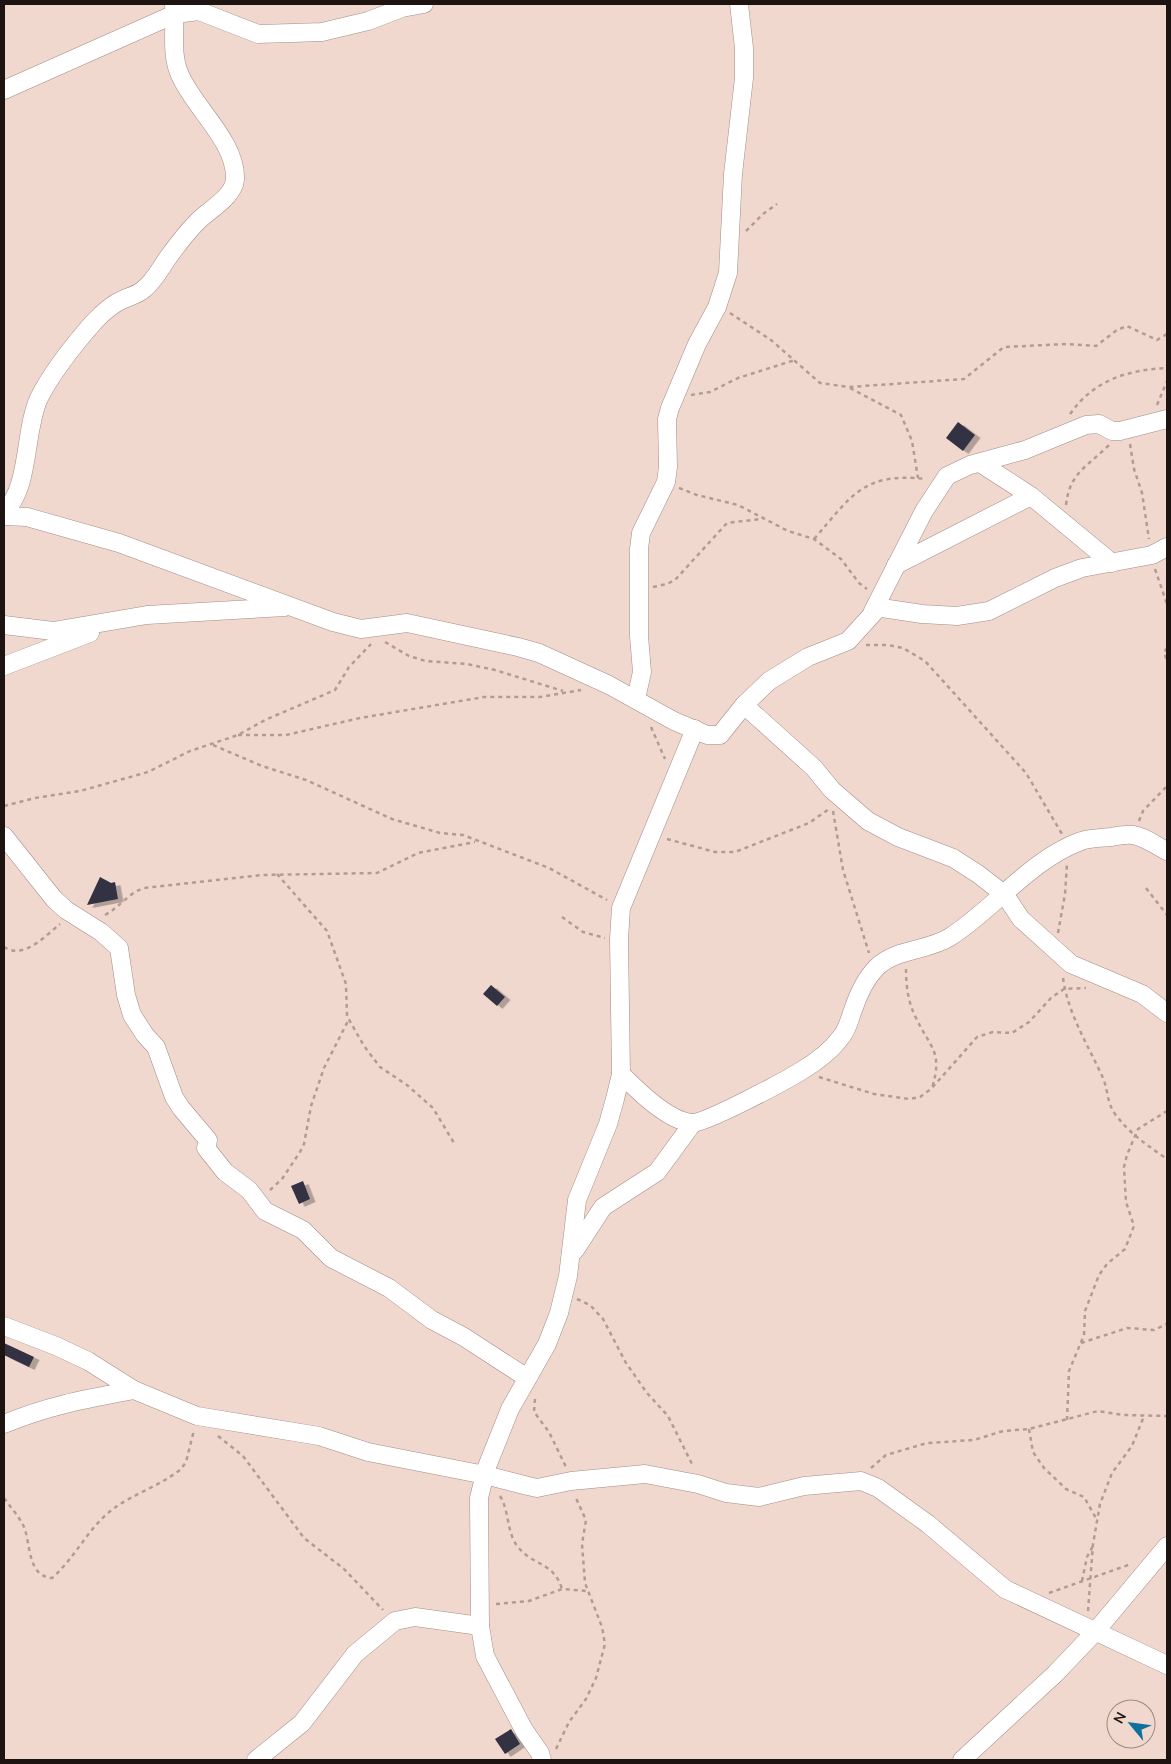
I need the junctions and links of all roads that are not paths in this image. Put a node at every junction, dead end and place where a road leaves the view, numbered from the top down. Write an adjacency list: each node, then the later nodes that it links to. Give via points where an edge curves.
1 (424, 4): 3 (street, via 322,32 258,34 199,11)
2 (739, 4): 18 (street, via 744,78 733,174 728,273 717,307 674,396 667,419 666,482 641,533 639,636 642,672)
3 (175, 9): 4 (street); 8 (street, via 174,48 179,73 234,161 235,182 230,193 186,233 152,282 105,311 87,329 56,372 39,397 31,420 19,487)
4 (4, 90)
5 (1167, 419): 6 (street, via 1112,431 1099,424 1086,425 1025,450)
6 (980, 463): 7 (street); 12 (street, via 947,476)
7 (1031, 496): 11 (street); 12 (street)
8 (4, 511)
9 (4, 516): 14 (street, via 27,518 119,543)
10 (1160, 551): 11 (street)
11 (1112, 563): 13 (street, via 1082,568 1055,578 989,611 957,616 922,614)
12 (896, 565): 13 (street)
13 (875, 604): 19 (street, via 848,641 791,667 769,681)
14 (293, 607): 15 (street); 18 (street, via 361,629 407,623 518,647)
15 (126, 618): 16 (street, via 53,631); 17 (street)
16 (4, 625)
17 (4, 666)
18 (636, 698): 20 (street, via 674,721)
19 (744, 705): 20 (street, via 720,735 707,735); 23 (street, via 868,821 898,837 953,858)
20 (696, 729): 25 (street, via 621,908)
21 (4, 836): 29 (street, via 54,899 119,948 132,1015 156,1046 174,1097 208,1140 206,1148 225,1172 249,1190 265,1211 303,1230 331,1258 389,1288 432,1320)
22 (1167, 851): 23 (street, via 1132,835 1093,838 1066,849 1034,869)
23 (1005, 894): 24 (street, via 1021,920 1070,964 1142,994); 26 (street, via 938,944 893,957 876,968 856,1002 848,1026 830,1050 801,1071 723,1112)
24 (1167, 1013)
25 (621, 1074): 26 (street, via 644,1096); 27 (street, via 608,1124 577,1200)
26 (693, 1123): 27 (street, via 657,1172 603,1207)
27 (571, 1257): 29 (street, via 564,1295 547,1344)
28 (4, 1326): 30 (street, via 80,1357)
29 (529, 1376): 32 (street, via 510,1409)
30 (134, 1390): 31 (street, via 56,1405); 32 (street, via 204,1418 319,1436 368,1452)
31 (4, 1424)
32 (490, 1476): 34 (street, via 479,1507); 35 (street, via 537,1488 571,1481 645,1474 726,1493 759,1497 804,1486 861,1481 896,1501 952,1544 994,1582)
33 (1167, 1546): 35 (street)
34 (480, 1626): 37 (street, via 490,1667); 38 (street, via 415,1617 395,1621 355,1654 302,1723)
35 (1093, 1631): 36 (street); 39 (street, via 1055,1674)
36 (1167, 1665)
37 (540, 1756)
38 (256, 1760)
39 (962, 1760)

